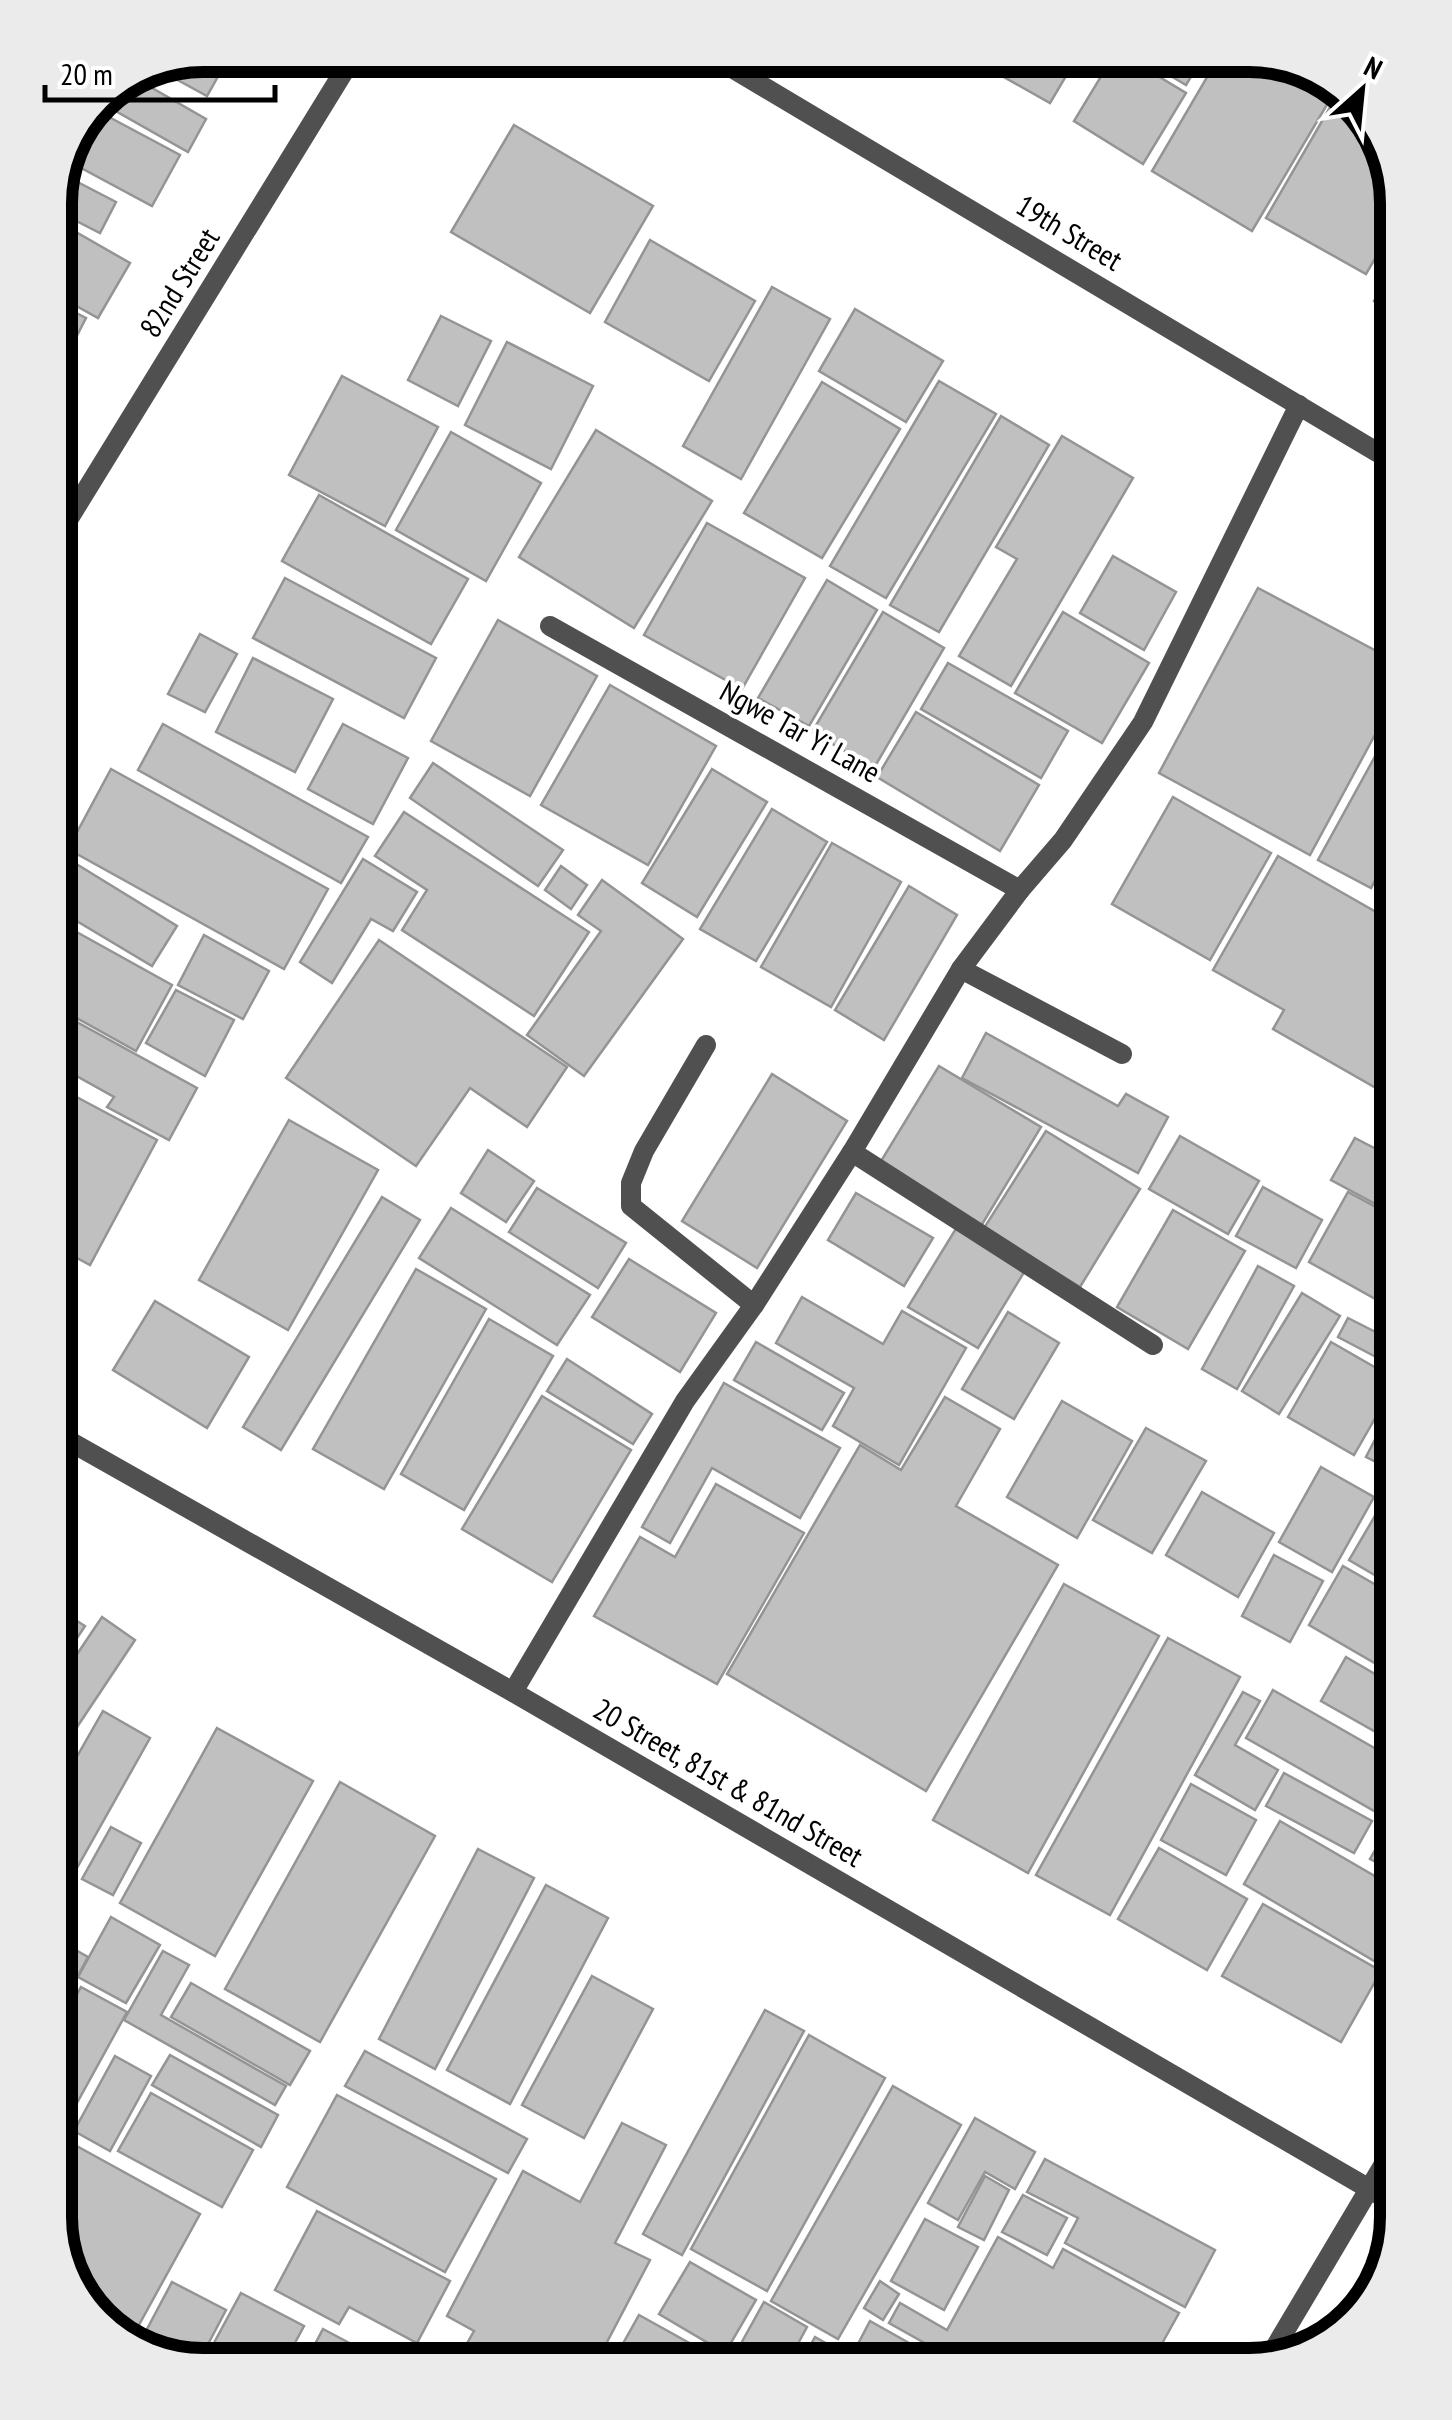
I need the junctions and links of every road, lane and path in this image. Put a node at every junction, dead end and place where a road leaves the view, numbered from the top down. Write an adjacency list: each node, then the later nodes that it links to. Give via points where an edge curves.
1 (343, 72): 5 (street, 82nd Street)
2 (739, 73): 3 (street, 19th Street)
3 (1299, 405): 4 (street, 19th Street); 7 (street, via 1143,722 1063,840)
4 (1380, 454)
5 (73, 512)
6 (550, 626): 7 (street, Ngwe Tar Yi Lane)
7 (1020, 890): 8 (street)
8 (961, 969): 10 (street); 11 (street)
9 (706, 1045): 12 (street, via 644,1151 631,1182 631,1206)
10 (1122, 1054)
11 (852, 1152): 12 (street); 13 (street)
12 (754, 1305): 15 (street, via 685,1401)
13 (1152, 1345)
14 (73, 1443): 15 (street, 20 Street, 81st & 81nd Street)
15 (513, 1692): 17 (street, 20 Street, 81st & 81nd Street)
16 (1380, 2170): 17 (street)
17 (1369, 2188): 18 (street, 20 Street, 81st & 81nd Street); 19 (street)
18 (1380, 2195)
19 (1277, 2344)

